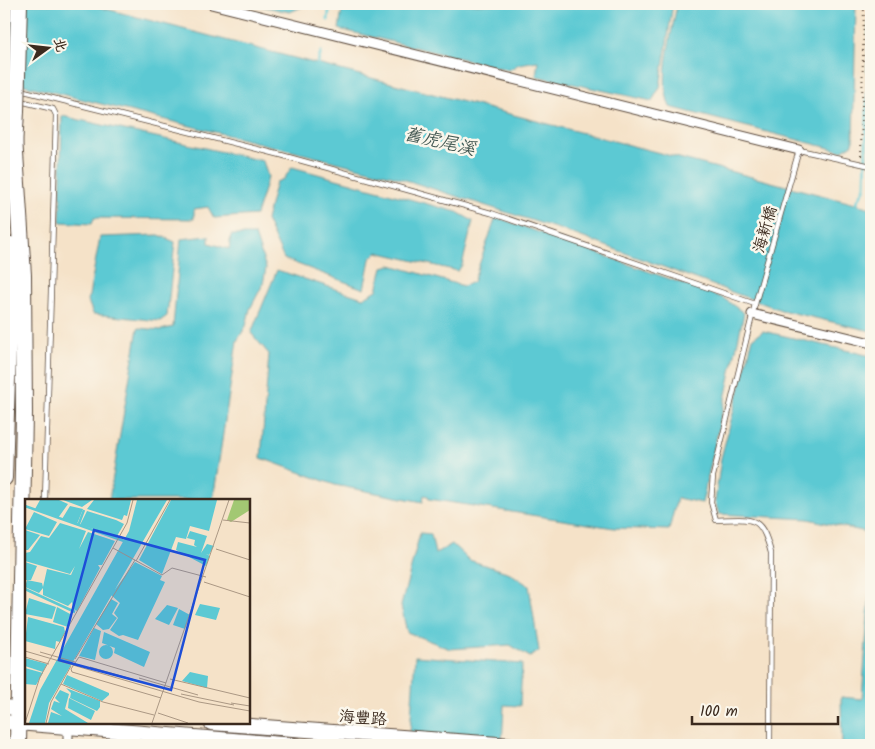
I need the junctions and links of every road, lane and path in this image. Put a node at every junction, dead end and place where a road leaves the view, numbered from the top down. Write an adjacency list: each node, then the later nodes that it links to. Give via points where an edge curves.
1 (19, 4): 5 (highway, bridge)
2 (211, 4): 7 (street)
3 (864, 4): 8 (path)
4 (12, 88): 10 (lane, via 281,155 491,213)
5 (14, 105): 6 (highway); 15 (lane, via 53,109 56,114)
6 (14, 138): 13 (highway); 16 (highway, via 23,275 24,414)
7 (799, 150): 8 (lane); 10 (lane, 海新橋)
8 (860, 164): 9 (lane)
9 (871, 166)
10 (755, 304): 11 (lane, 海新橋)
11 (752, 314): 12 (street); 24 (lane, 海新橋, via 713,476 710,502 716,520 750,519 760,524 767,536 771,554)
12 (871, 343)
13 (4, 466): 14 (highway)
14 (4, 478)
15 (45, 499)
16 (14, 714): 20 (highway)
17 (53, 724): 19 (main road)
18 (226, 724): 23 (main road, 海豐路)
19 (68, 728): 21 (street); 22 (main road)
20 (18, 745)
21 (68, 745)
22 (295, 745)
23 (512, 745)
24 (770, 745)

